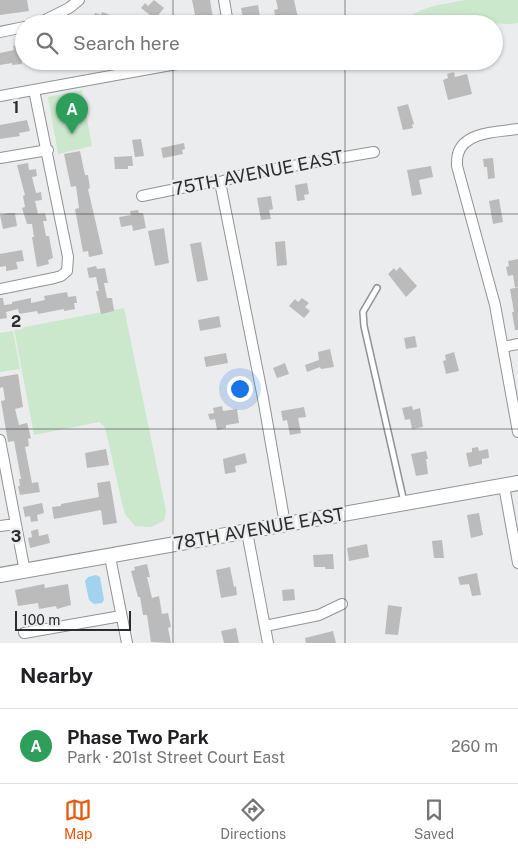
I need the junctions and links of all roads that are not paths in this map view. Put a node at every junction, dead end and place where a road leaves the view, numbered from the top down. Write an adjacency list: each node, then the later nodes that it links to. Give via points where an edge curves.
1 (79, 0): 3 (street)
2 (224, 0): 4 (street)
3 (56, 15)
4 (226, 15)
5 (15, 29): 6 (street)
6 (0, 32)
7 (144, 70): 8 (street)
8 (34, 90): 9 (street); 11 (street)
9 (0, 96)
10 (518, 129): 19 (street, via 473,137 457,154 457,166 495,305)
11 (48, 150): 13 (street); 17 (street, via 68,257 67,271 54,278)
12 (374, 152): 14 (street, 75TH AVENUE EAST, via 246,174)
13 (0, 158)
14 (220, 182): 15 (street, 75TH AVENUE EAST); 26 (street)
15 (142, 196)
16 (376, 288): 24 (lane, via 363,312 364,326)
17 (0, 289)
18 (518, 344): 19 (street)
19 (503, 347): 20 (street)
20 (518, 432)
21 (1, 446): 25 (street)
22 (518, 483): 23 (street, 78TH AVENUE EAST)
23 (504, 486): 24 (street, 78TH AVENUE EAST); 30 (street)
24 (404, 503): 26 (street, 78TH AVENUE EAST)
25 (15, 524): 27 (street); 31 (street)
26 (285, 524): 28 (street, 78TH AVENUE EAST)
27 (0, 526)
28 (247, 532): 29 (street, 78TH AVENUE EAST); 35 (street)
29 (110, 556): 31 (street, 78TH AVENUE EAST); 34 (street)
30 (518, 563)
31 (25, 572): 32 (street, 78TH AVENUE EAST)
32 (0, 575)
33 (342, 604): 35 (street, via 320,615)
34 (121, 616): 36 (street); 37 (street)
35 (265, 626): 38 (street)
36 (24, 633)
37 (127, 643)
38 (268, 643)

